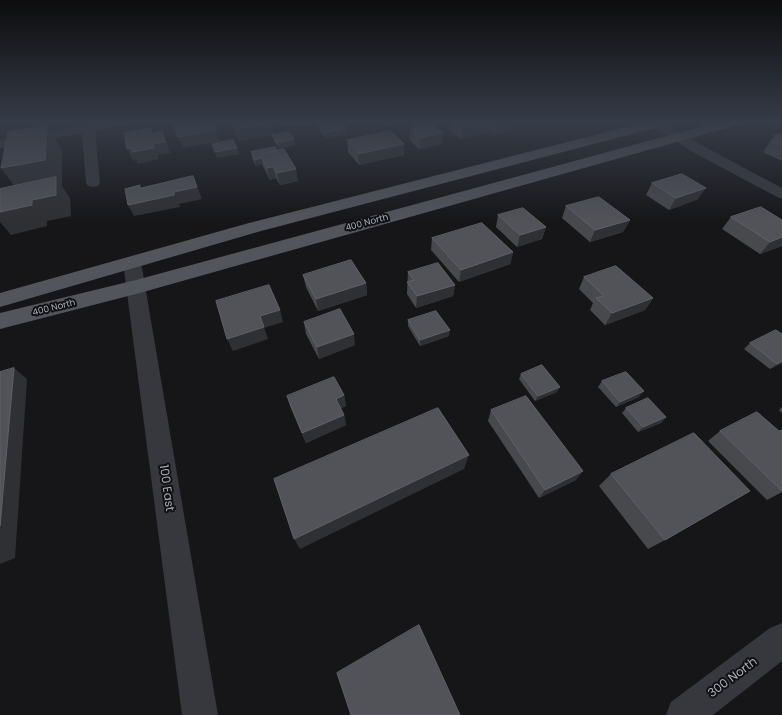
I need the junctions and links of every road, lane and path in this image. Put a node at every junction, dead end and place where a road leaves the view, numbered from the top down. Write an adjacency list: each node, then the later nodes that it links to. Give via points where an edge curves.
1 (90, 155): 5 (street)
2 (534, 155): 7 (main road, 400 North, via 255,228)
3 (606, 155): 7 (main road, 400 North)
4 (712, 155): 6 (street)
5 (93, 183)
6 (782, 194)
7 (134, 274): 8 (main road, 400 North); 11 (main road, 400 North, via 20,317); 13 (street, 100 East)
8 (88, 275): 9 (main road); 10 (main road, 400 North)
9 (0, 288)
10 (0, 300)
11 (0, 322)
12 (782, 640): 14 (street, 300 North)
13 (200, 715)
14 (684, 715)

